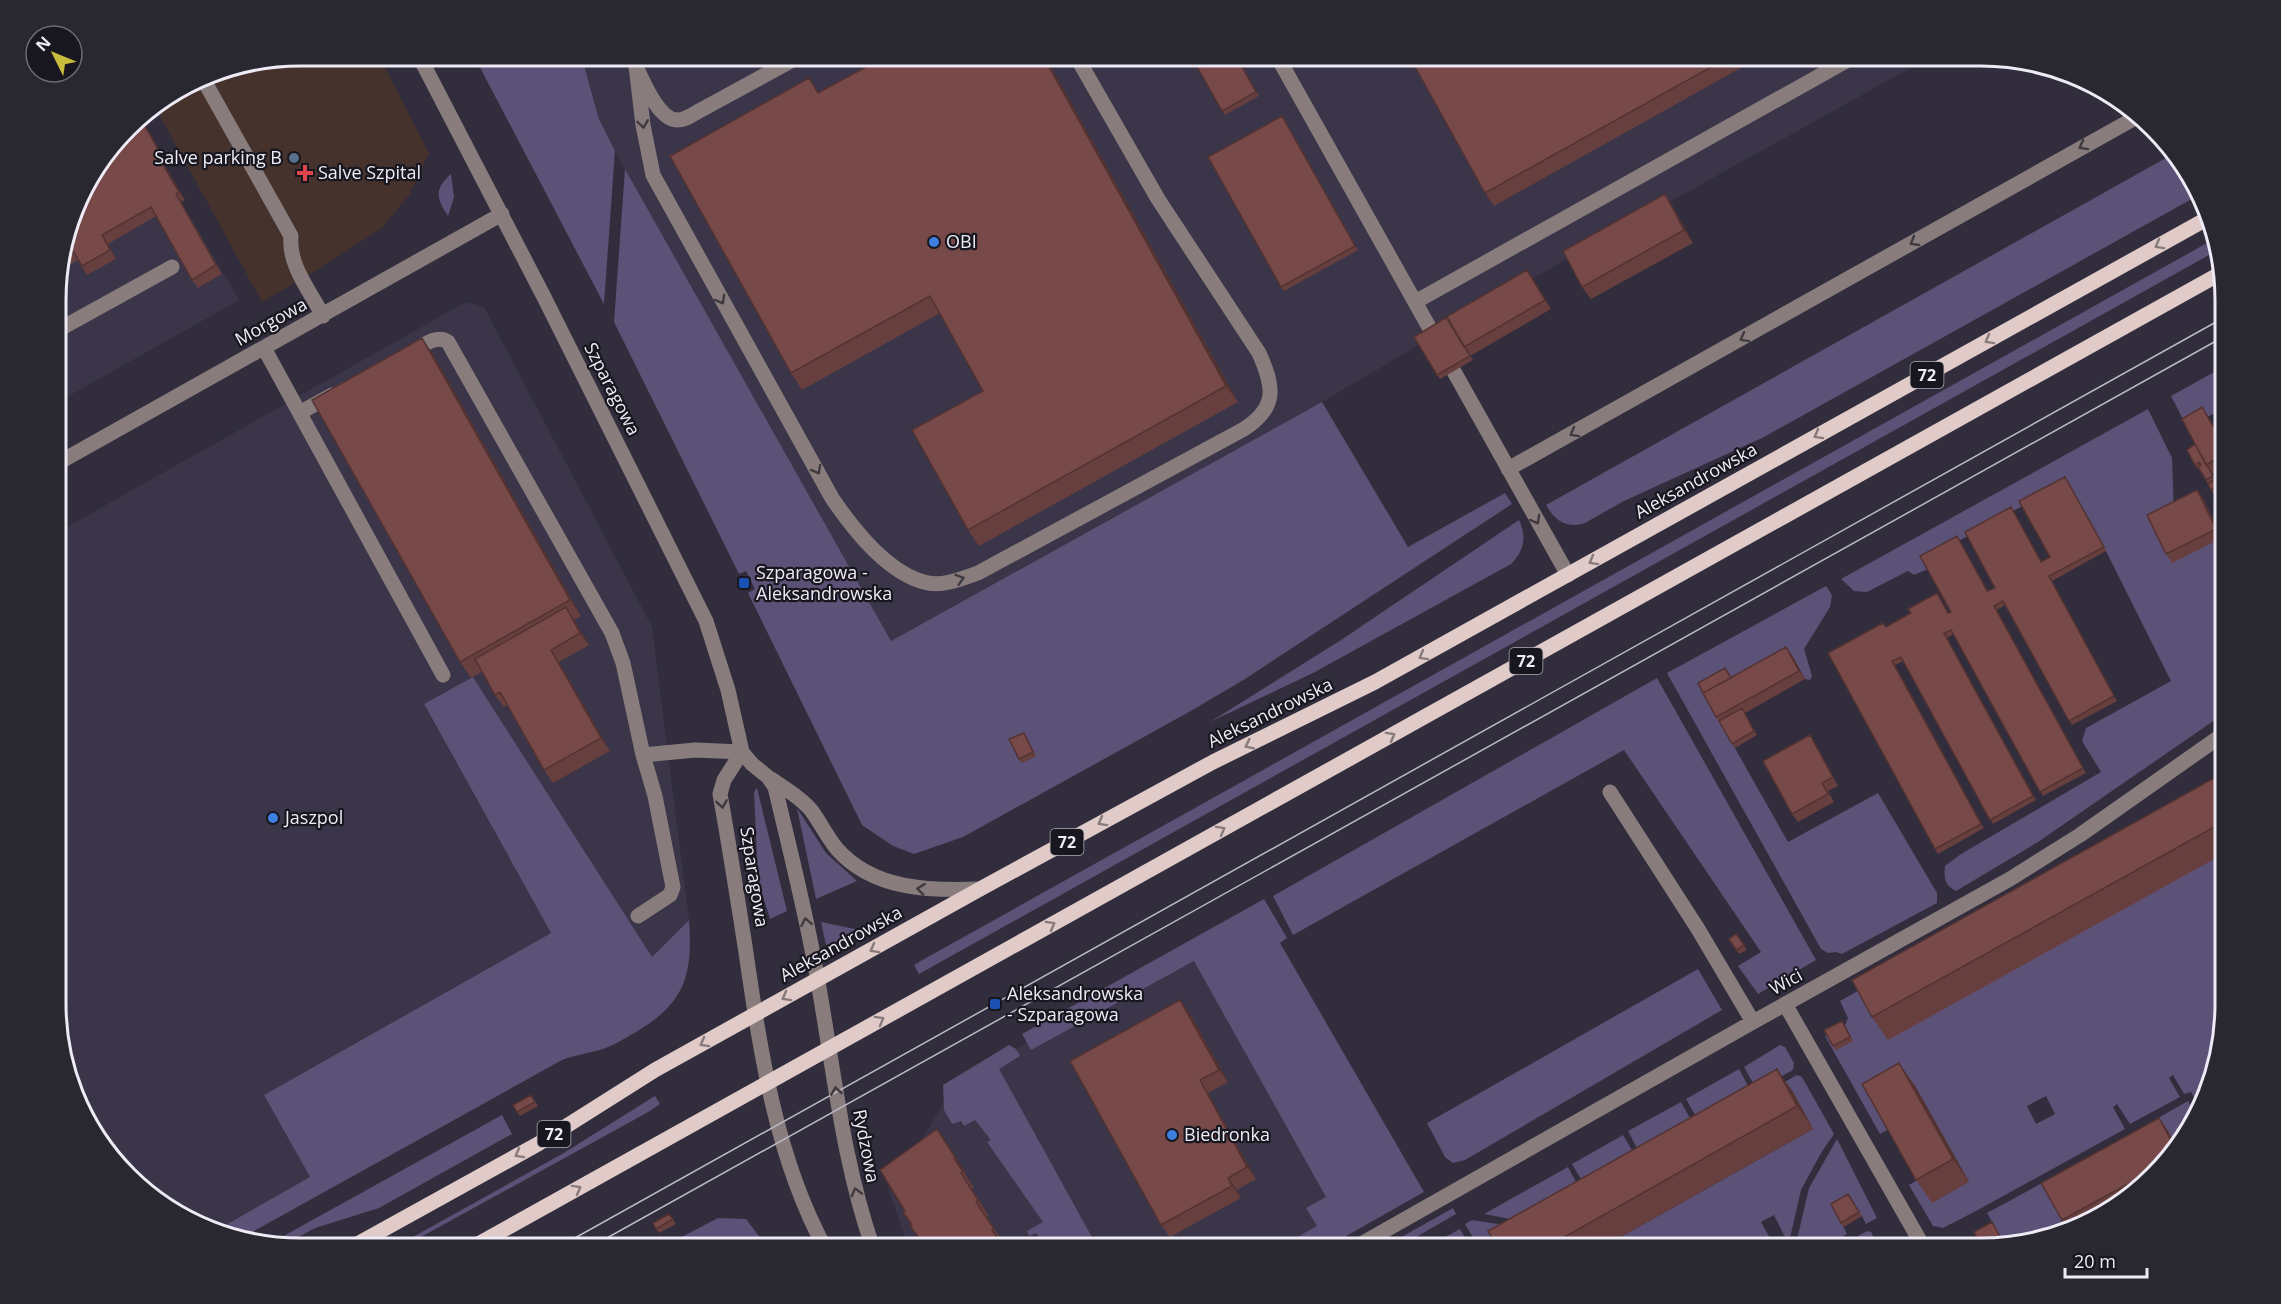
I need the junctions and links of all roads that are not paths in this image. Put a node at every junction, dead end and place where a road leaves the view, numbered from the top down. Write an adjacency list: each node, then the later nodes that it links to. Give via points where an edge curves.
1 (424, 66): 10 (street, Szparagowa)
2 (635, 66): 5 (street, one-way to 5, via 653,175 826,488 866,543 887,562 928,583 954,581 978,573 1244,429 1258,420 1268,405 1271,390 1258,353 1158,199)
3 (636, 66): 4 (street, via 657,107 675,120 693,115)
4 (782, 66)
5 (1082, 66)
6 (1283, 66): 14 (street)
7 (1837, 66): 14 (street)
8 (207, 86): 15 (street, via 291,236 289,248 294,264)
9 (2131, 120): 22 (street, one-way to 22)
10 (502, 214): 15 (street, Morgowa); 26 (street, Szparagowa, via 706,621 724,673)
11 (2202, 222): 23 (main road, Aleksandrowska / 72, one-way to 23)
12 (172, 267): 16 (street)
13 (2213, 277): 36 (main road, 72, one-way to 13)
14 (1415, 302): 22 (street)
15 (323, 316): 17 (street, Morgowa)
16 (66, 326)
17 (264, 348): 20 (street); 21 (street, Morgowa)
18 (395, 361): 27 (street, via 438,338 448,342 612,633 623,663)
19 (343, 389): 20 (street)
20 (301, 412): 24 (street)
21 (66, 459)
22 (1508, 469): 23 (street, one-way to 23)
23 (1568, 575): 30 (main road, Aleksandrowska / 72, one-way to 30, via 1375,682 1213,762)
24 (443, 675)
25 (2215, 740): 33 (street, Wici, via 2046,858)
26 (742, 752): 27 (street, via 695,750); 28 (street, Szparagowa); 34 (street, Szparagowa, one-way to 34, via 720,794)
27 (643, 755): 31 (street, via 673,886 670,894)
28 (768, 777): 30 (street, one-way to 28, via 924,890 875,877 837,850 812,811); 32 (street, Szparagowa, one-way to 28, via 774,787)
29 (1610, 792): 35 (street)
30 (980, 889): 32 (main road, Aleksandrowska / 72, one-way to 32)
31 (638, 916)
32 (818, 980): 34 (main road, Aleksandrowska / 72, one-way to 34); 36 (street, Szparagowa)
33 (1785, 1004): 35 (street, Wici); 43 (street)
34 (755, 1015): 37 (street, Szparagowa); 38 (main road, Aleksandrowska / 72, one-way to 38, via 655,1070 538,1144)
35 (1753, 1022): 42 (street, Wici)
36 (829, 1049): 37 (main road, 72); 41 (street, Rydzowa, one-way to 36, via 849,1165)
37 (768, 1082): 39 (main road, 72, one-way to 37); 40 (street, via 788,1162)
38 (368, 1238)
39 (489, 1238)
40 (820, 1238)
41 (870, 1238)
42 (1372, 1238)
43 (1918, 1238)

